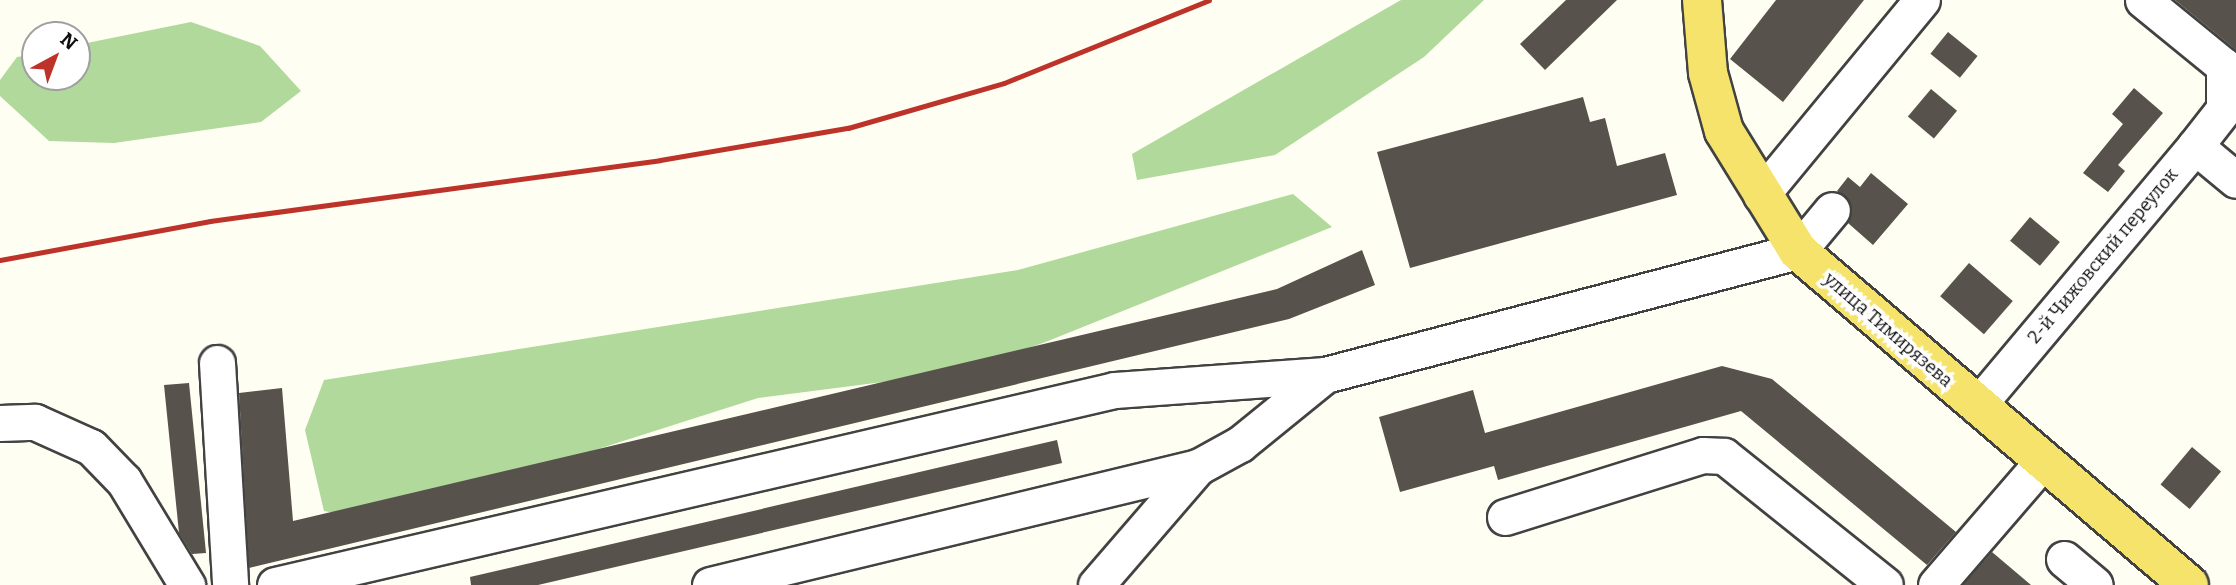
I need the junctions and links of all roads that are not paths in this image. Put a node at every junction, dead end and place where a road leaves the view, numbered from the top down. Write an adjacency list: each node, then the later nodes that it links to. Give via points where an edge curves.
1 (1702, 0): 6 (main road, улица Тимирязева, via 1708,73 1724,131)
2 (1922, 0): 6 (street)
3 (2143, 0): 4 (street, 2-й Чижовский переулок, via 2224,66 2224,109)
4 (2196, 146): 5 (street); 11 (street, 2-й Чижовский переулок)
5 (2236, 180)
6 (1761, 195): 8 (main road, улица Тимирязева)
7 (1832, 209): 8 (street)
8 (1798, 251): 10 (street); 11 (main road, улица Тимирязева)
9 (217, 363): 18 (street)
10 (1325, 376): 14 (street, via 1240,444); 19 (street, via 1115,390)
11 (1977, 406): 13 (main road, улица Тимирязева)
12 (0, 423): 17 (street, via 34,422 91,447 124,481)
13 (2042, 462): 23 (street); 25 (main road, улица Тимирязева)
14 (1198, 467): 20 (street); 21 (street)
15 (1505, 517): 22 (street, via 1703,455 1724,456)
16 (2064, 559): 24 (street)
17 (187, 585)
18 (230, 585)
19 (275, 585)
20 (710, 585)
21 (1096, 585)
22 (1885, 585)
23 (1936, 585)
24 (2095, 585)
25 (2189, 585)

